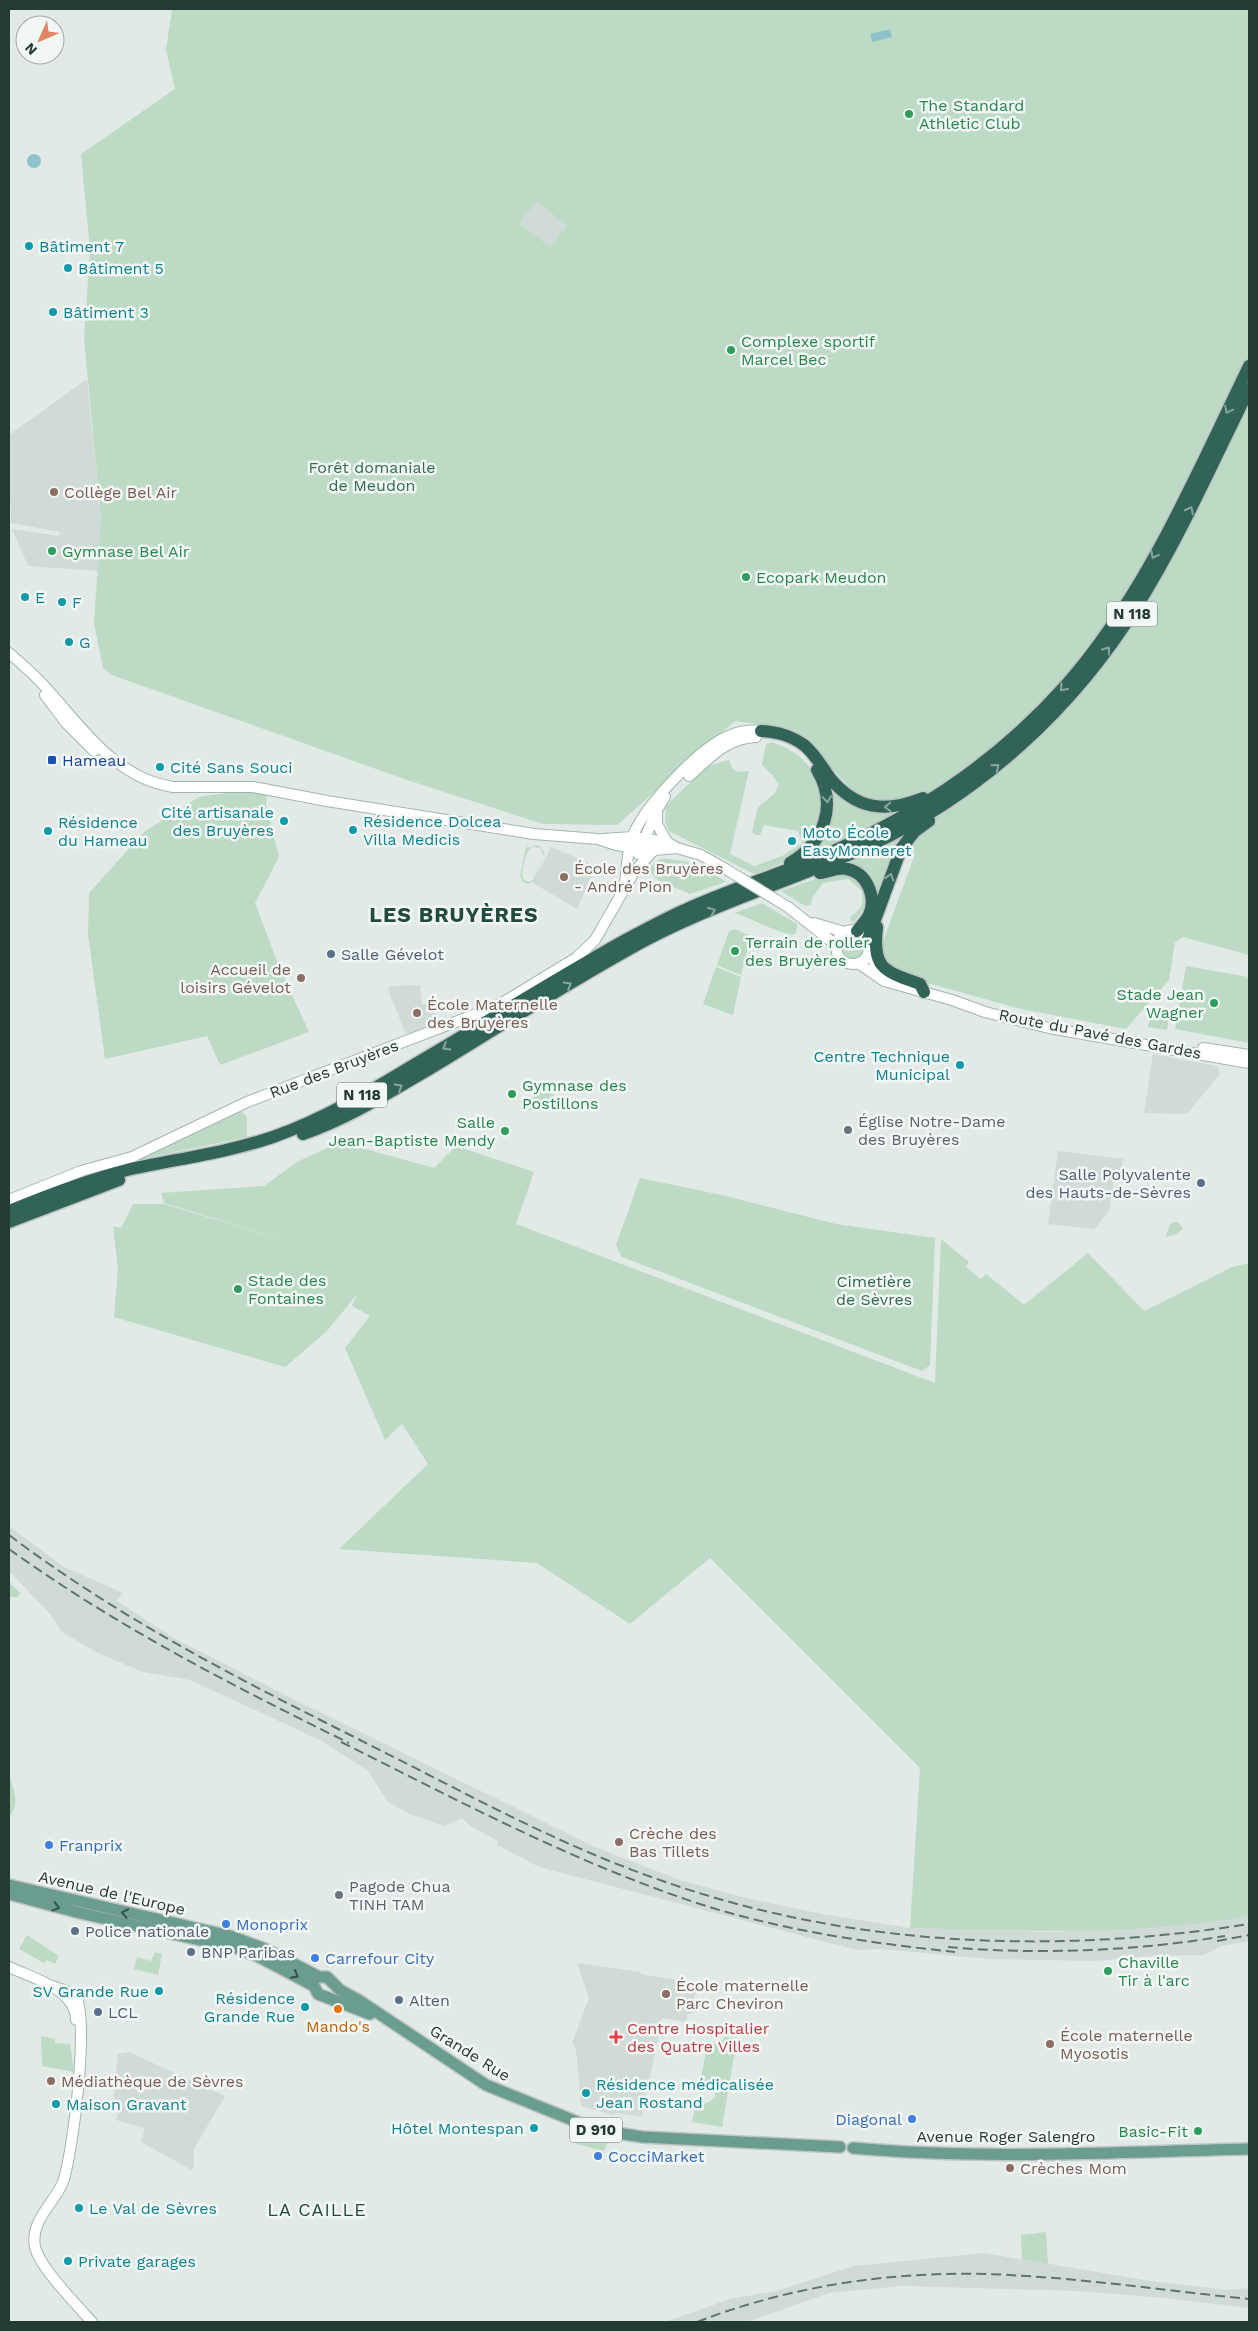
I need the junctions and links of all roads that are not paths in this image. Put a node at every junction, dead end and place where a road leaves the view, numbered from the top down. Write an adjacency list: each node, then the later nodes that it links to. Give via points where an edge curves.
1 (1249, 366): 7 (highway, N 118, one-way to 7, via 1159,547 1102,639 1066,685 1022,731)
2 (1249, 389): 7 (highway, N 118, one-way to 2, via 1005,760 1055,712 1114,640 1169,551)
3 (9, 653): 6 (main road, via 48,689 92,741)
4 (9, 660): 6 (main road, via 44,693 80,739)
5 (760, 734): 7 (highway, one-way to 5, via 936,790 901,806 868,805 843,792 804,746 781,733); 8 (main road, via 733,740 717,750 668,794); 10 (main road, via 735,734 711,746 653,803 644,815); 15 (highway, one-way to 15, via 788,744 806,755 822,778 828,807 824,826 813,846 801,857)
6 (134, 775): 10 (main road, via 173,787 242,786 534,834)
7 (954, 792): 13 (highway, N 118, via 877,841); 15 (highway, N 118, via 869,835); 17 (highway, one-way to 7, via 904,843 920,827 949,808)
8 (656, 810): 9 (main road, via 657,824); 10 (main road)
9 (667, 842): 10 (main road); 11 (main road)
10 (636, 843): 12 (main road); 14 (main road, Rue des Bruyères); 16 (main road, Rue des Bruyères)
11 (677, 848): 12 (main road); 18 (main road, bridge, via 701,855)
12 (654, 850): 14 (main road, Rue des Bruyères)
13 (810, 870): 19 (highway, via 822,873 848,869 864,879 872,904 868,916); 31 (highway, N 118, one-way to 13, via 130,1177 236,1156 308,1132 378,1099 634,947 693,918)
14 (634, 872): 16 (main road, Rue des Bruyères)
15 (758, 881): 30 (highway, N 118, one-way to 30, via 652,926 374,1089 308,1122 272,1137 231,1148 91,1179)
16 (624, 890): 29 (main road, Rue des Bruyères, via 602,930 576,958 497,1006 247,1102 132,1157 81,1171)
17 (880, 910): 20 (highway); 25 (highway, via 875,944 878,960 891,973 920,984)
18 (807, 920): 19 (main road, via 824,928); 21 (main road)
19 (850, 932): 20 (main road); 21 (main road)
20 (868, 940): 22 (main road)
21 (836, 945): 23 (main road, via 842,960)
22 (868, 953): 23 (main road); 24 (main road)
23 (858, 963): 24 (main road, Route du Pavé des Gardes)
24 (889, 982): 25 (main road, Route du Pavé des Gardes)
25 (924, 992): 26 (main road, Route du Pavé des Gardes)
26 (952, 1000): 27 (main road, Route du Pavé des Gardes, via 1131,1037); 28 (main road, Route du Pavé des Gardes, via 1049,1028)
27 (1249, 1055)
28 (1249, 1063)
29 (9, 1200)
30 (9, 1211)
31 (9, 1222)
32 (9, 1885): 35 (main road, Avenue de l'Europe / D 910, one-way to 32, via 265,1949 230,1936)
33 (9, 1894): 35 (main road, Avenue de l'Europe / D 910, one-way to 35, via 240,1949)
34 (9, 1967): 37 (main road)
35 (317, 1981): 36 (main road, D 910, via 327,1977); 38 (main road, D 910, via 318,1994)
36 (332, 1984): 38 (main road, via 331,1991); 39 (main road, Grande Rue / D 910)
37 (49, 1985): 40 (main road, via 68,1998 76,2014 75,2044); 40 (main road, via 75,1994 80,2001)
38 (325, 1995): 39 (main road, Grande Rue / D 910)
39 (384, 2019): 41 (main road, Grande Rue / D 910, via 493,2089 597,2130 643,2137)
40 (79, 2073): 43 (main road, via 68,2165 62,2185 40,2217 34,2235 40,2258)
41 (838, 2147): 42 (main road, Avenue Roger Salengro, via 847,2141 853,2148 991,2154)
42 (1249, 2149)
43 (92, 2322)

